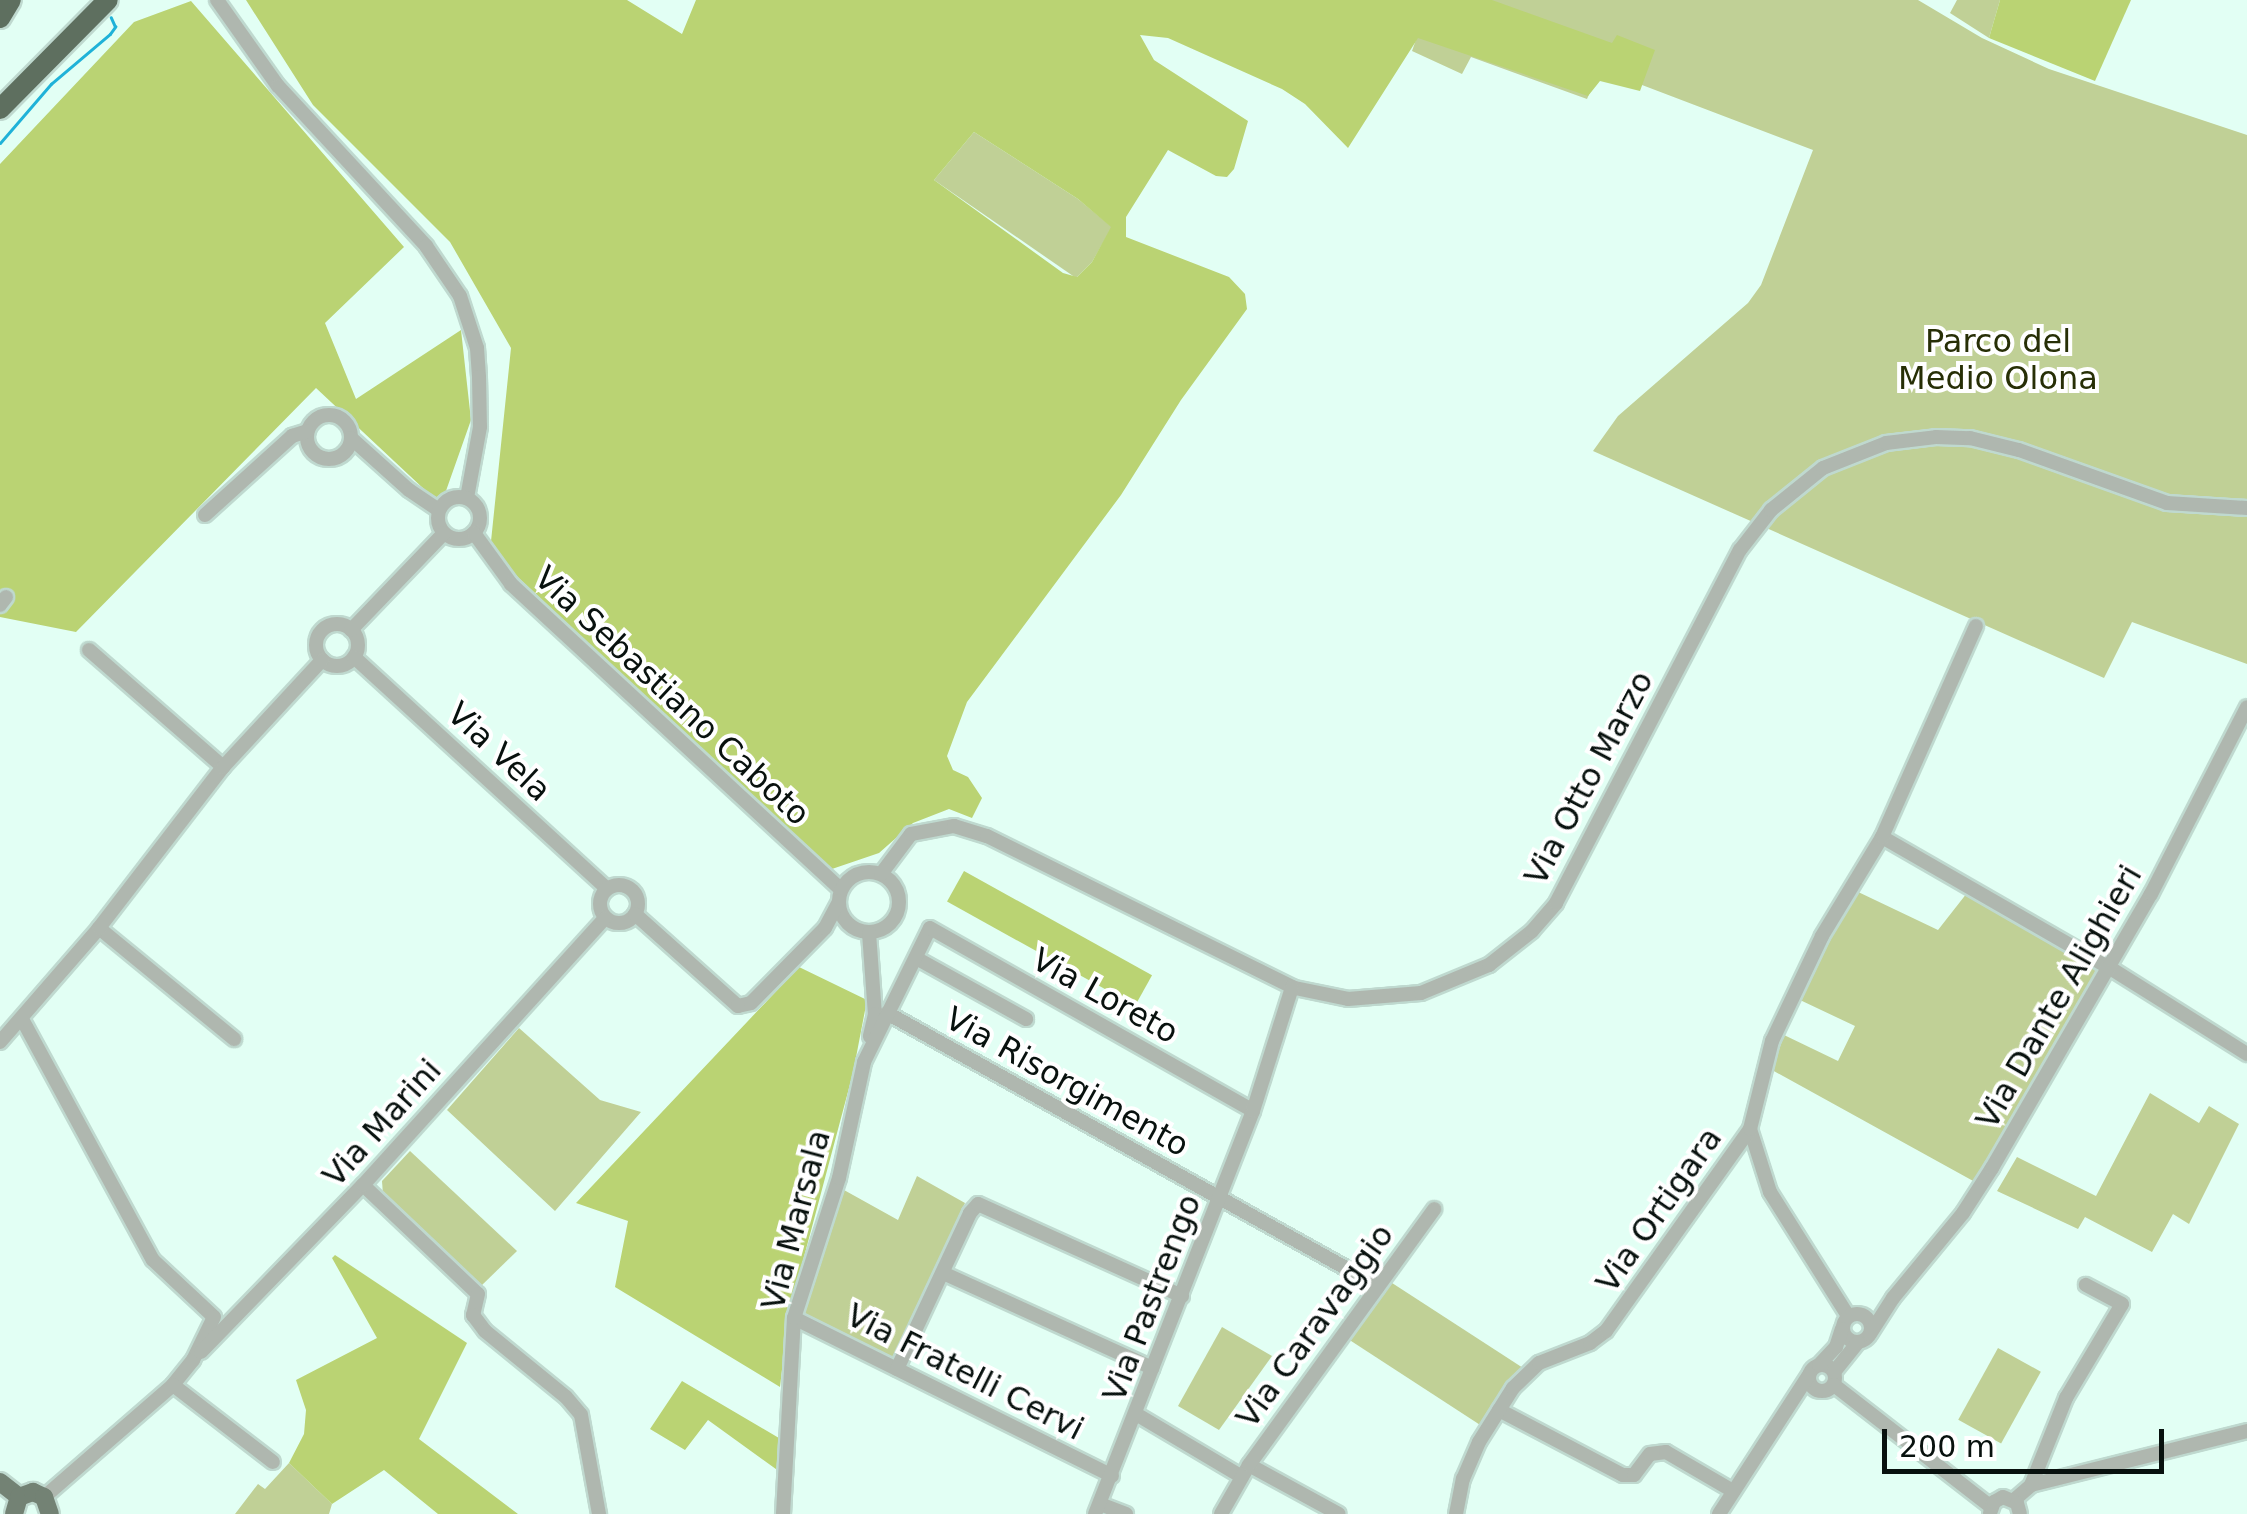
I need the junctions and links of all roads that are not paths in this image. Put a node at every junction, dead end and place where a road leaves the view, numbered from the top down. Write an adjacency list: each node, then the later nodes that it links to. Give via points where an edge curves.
1 (11, 0): 4 (highway)
2 (108, 0): 5 (highway)
3 (217, 0): 8 (street, via 278,86 426,246 460,296 480,378 480,427)
4 (0, 18)
5 (0, 109)
6 (307, 431): 7 (street, via 316,419 336,416); 7 (street, via 308,446 325,459 346,452); 11 (street, via 292,436)
7 (352, 438): 10 (street)
8 (467, 498): 10 (street, via 454,497); 13 (street, Via Sebastiano Caboto, via 480,514)
9 (2247, 508): 32 (street, Via Otto Marzo, via 2167,503 1970,438 1902,440 1838,460 1783,498 1740,550 1575,872 1532,931 1472,974 1421,993 1348,999)
10 (439, 510): 12 (street)
11 (205, 515)
12 (444, 533): 13 (street, via 462,540); 15 (street)
13 (474, 534): 24 (street, Via Sebastiano Caboto, via 512,584)
14 (1976, 626): 21 (street, Via Ortigara)
15 (351, 630): 17 (street); 18 (street, via 338,624 320,633 316,647)
16 (88, 650): 20 (street)
17 (354, 656): 18 (street, via 339,666); 23 (street, Via Vela)
18 (322, 660): 20 (street)
19 (2246, 711): 31 (street, Via Dante Alighieri)
20 (223, 767): 27 (street)
21 (1882, 838): 31 (street); 41 (street, Via Ortigara, via 1822,936 1772,1041)
22 (881, 874): 24 (street, via 853,876); 29 (street, via 896,888 899,908 888,926); 32 (street, Via Otto Marzo, via 911,834 938,827 975,831)
23 (607, 888): 25 (street, Via Vela, via 632,890); 26 (street, via 600,899)
24 (840, 896): 25 (street, Via Vela, via 825,928 752,1003 738,1006); 29 (street, via 844,920)
25 (636, 914): 26 (street, via 621,924)
26 (605, 918): 42 (street, Via Marini)
27 (99, 928): 34 (street); 36 (street)
28 (930, 928): 30 (street, Via Marsala); 40 (street, Via Loreto)
29 (869, 933): 39 (street, Via Marsala, via 875,1014)
30 (916, 958): 33 (street, Via Marsala); 35 (street)
31 (2110, 968): 38 (street); 49 (street, Via Dante Alighieri, via 1978,1191)
32 (1292, 987): 40 (street, Via Pastrengo)
33 (887, 1014): 39 (street, Via Marsala); 43 (street, Via Risorgimento)
34 (22, 1019): 37 (street); 53 (street, via 153,1260 214,1318)
35 (1026, 1020)
36 (234, 1039)
37 (0, 1042)
38 (2247, 1054)
39 (864, 1062): 50 (street, Via Marsala, via 839,1178)
40 (1253, 1111): 43 (street, Via Pastrengo)
41 (1750, 1129): 51 (street, via 1770,1192); 60 (street, Via Ortigara, via 1620,1316 1590,1343 1539,1364)
42 (363, 1185): 53 (street, Via Marini); 74 (street, via 478,1294 473,1315 485,1331 581,1415)
43 (1220, 1199): 47 (street, Via Risorgimento); 48 (street, Via Pastrengo)
44 (1434, 1209): 47 (street, Via Caravaggio)
45 (943, 1273): 48 (street, via 970,1213 984,1204); 54 (street); 55 (street)
46 (2086, 1285): 67 (street, via 2122,1304 2066,1398)
47 (1378, 1286): 64 (street, Via Caravaggio)
48 (1182, 1296): 54 (street, Via Pastrengo)
49 (1893, 1298): 51 (street, Via Dante Alighieri); 52 (street, Via Dante Alighieri)
50 (794, 1318): 55 (street, Via Fratelli Cervi); 75 (street, Via Marsala)
51 (1851, 1320): 52 (street, via 1849,1340); 52 (street, via 1871,1325); 56 (street, Via Dante Alighieri)
52 (1864, 1338): 57 (street, Via Dante Alighieri)
53 (193, 1360): 58 (street)
54 (1152, 1368): 61 (street, Via Pastrengo)
55 (897, 1369): 65 (street, Via Fratelli Cervi)
56 (1814, 1370): 57 (street); 57 (street, via 1812,1387); 59 (street, Via Dante Alighieri)
57 (1829, 1383): 59 (street); 73 (street)
58 (172, 1384): 63 (street); 70 (street)
59 (1794, 1400): 68 (street, Via Dante Alighieri)
60 (1499, 1410): 68 (street, via 1629,1477 1650,1454 1666,1452); 79 (street, Via Ortigara, via 1474,1452)
61 (1136, 1414): 64 (street); 65 (street, Via Pastrengo)
62 (2247, 1431): 67 (street)
63 (273, 1462)
64 (1246, 1471): 77 (street, Via Caravaggio); 78 (street)
65 (1112, 1476): 72 (street, Via Pastrengo)
66 (0, 1482): 69 (main road)
67 (2031, 1485): 71 (street)
68 (1733, 1491): 80 (street, Via Dante Alighieri)
69 (17, 1506): 70 (main road, via 33,1492)
70 (47, 1506)
71 (2017, 1507): 73 (street, via 2003,1497)
72 (1097, 1509): 76 (street, Via Pastrengo)
73 (1986, 1512)
74 (600, 1514)
75 (782, 1514)
76 (1126, 1514)
77 (1220, 1514)
78 (1339, 1514)
79 (1456, 1514)
80 (1719, 1514)

